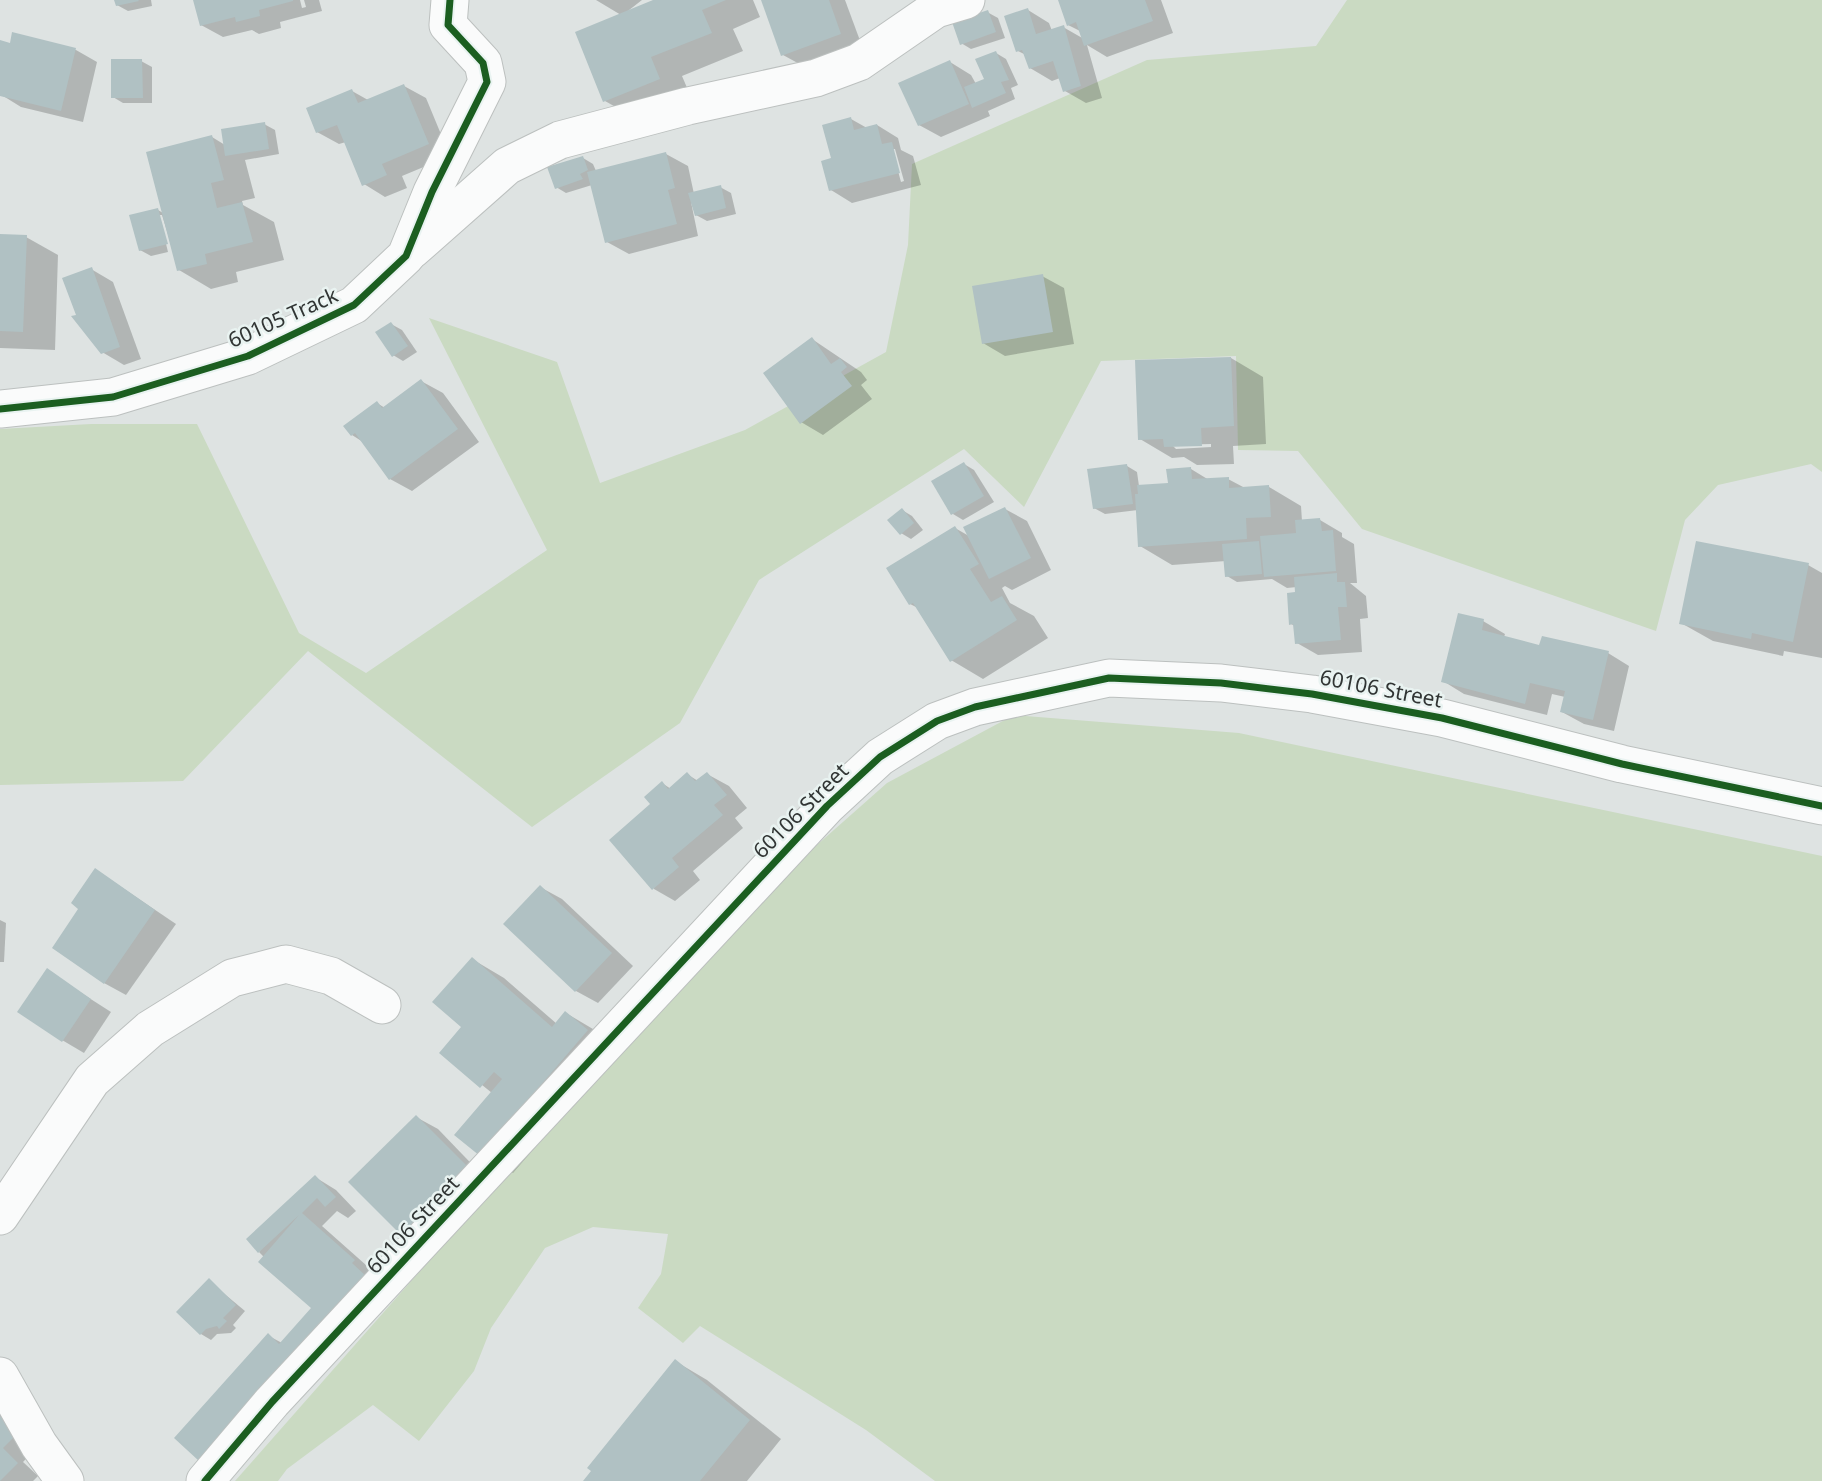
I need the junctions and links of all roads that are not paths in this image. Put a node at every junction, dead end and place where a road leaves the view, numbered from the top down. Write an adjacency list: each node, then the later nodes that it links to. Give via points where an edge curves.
1 (450, 0): 3 (street, 60105 Track, via 448,24 483,63 487,82)
2 (966, 0): 3 (street, via 936,9 859,62 816,78 560,140 507,166)
3 (406, 256): 4 (street, 60105 Track, via 354,305 248,356 113,397)
4 (0, 409)
5 (1822, 806): 10 (street, 60106 Street, via 1622,764 1442,718 1221,683 1109,678 975,707 937,721 880,757 827,806 272,1402)
6 (382, 1005): 7 (street, via 331,976 286,964 232,978 150,1029 92,1080)
7 (0, 1216)
8 (0, 1376): 9 (street, via 38,1445)
9 (65, 1481)
10 (205, 1481)

